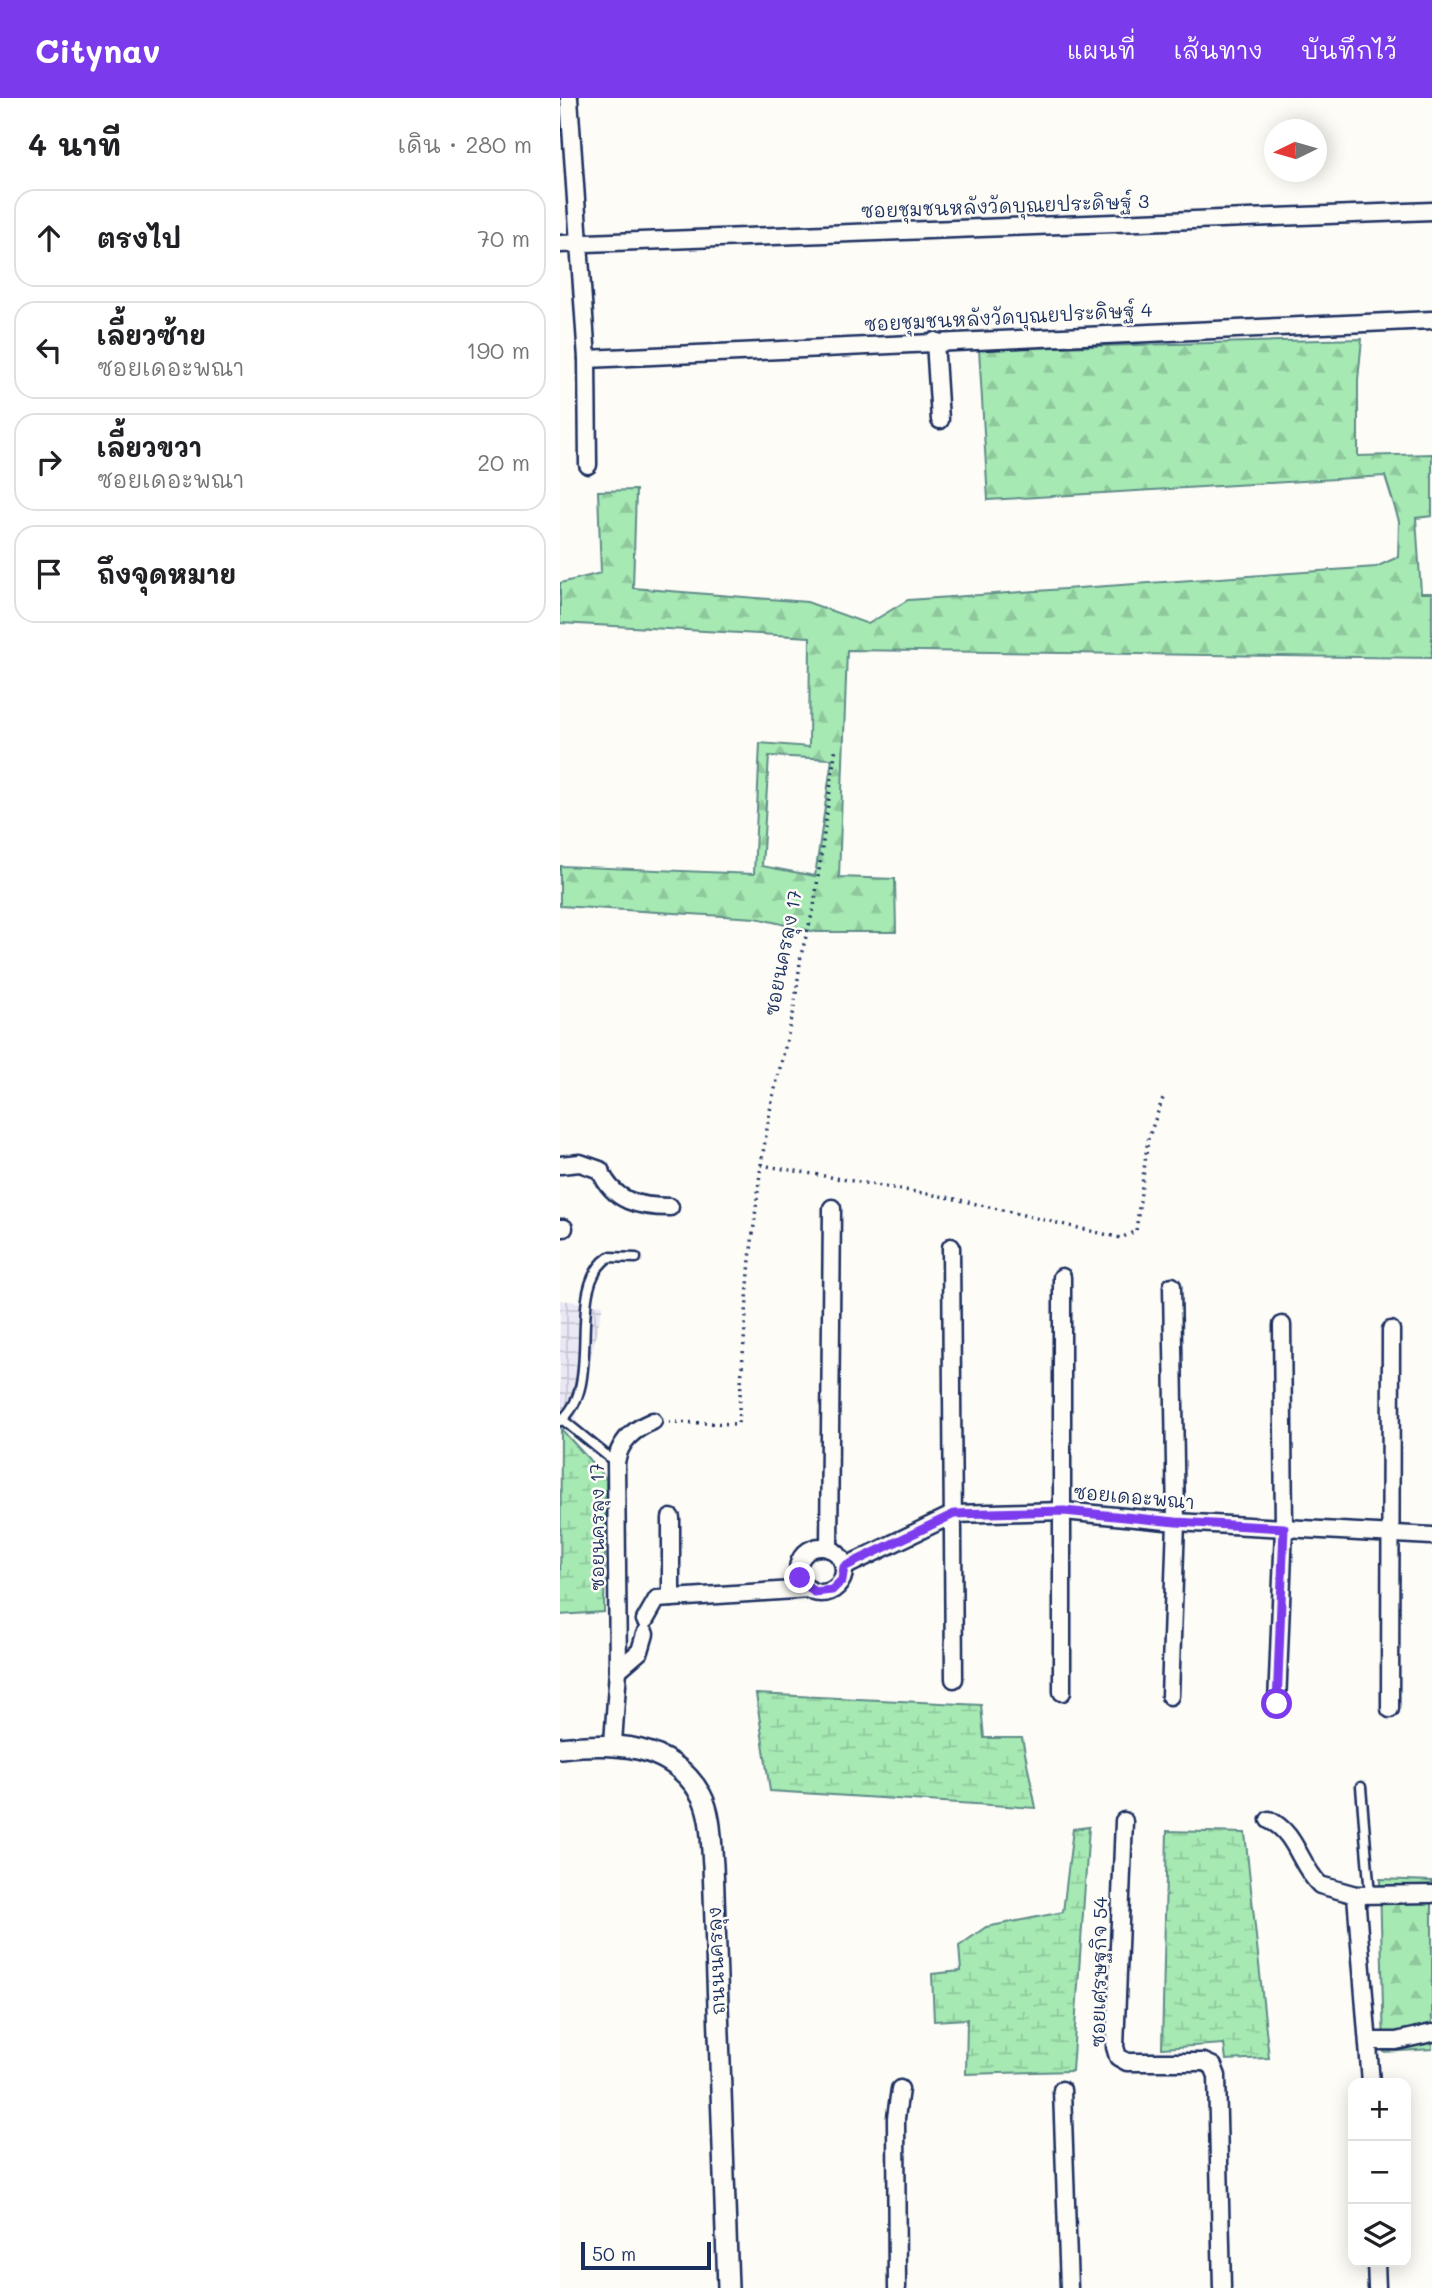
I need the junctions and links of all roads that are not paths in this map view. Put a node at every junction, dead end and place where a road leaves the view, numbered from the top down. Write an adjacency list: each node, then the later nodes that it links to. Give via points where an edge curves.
1 (566, 100): 4 (street)
2 (1432, 211): 4 (street, ซอยชุมชนหลังวัดบุณยประดิษฐ์ 3)
3 (560, 244): 4 (street, ซอยชุมชนหลังวัดบุณยประดิษฐ์ 3)
4 (579, 244): 7 (street)
5 (1432, 320): 6 (street, ซอยชุมชนหลังวัดบุณยประดิษฐ์ 4)
6 (935, 341): 7 (street, ซอยชุมชนหลังวัดบุณยประดิษฐ์ 4); 8 (street)
7 (587, 359): 9 (street)
8 (940, 420)
9 (588, 465)
10 (560, 1166): 11 (street, via 588,1165 600,1170 604,1180 630,1203)
11 (670, 1207)
12 (832, 1208): 29 (street)
13 (951, 1247): 23 (street)
14 (636, 1258): 19 (lane, via 609,1257 596,1267 580,1382 575,1401)
15 (1062, 1277): 22 (street)
16 (1172, 1286): 25 (street)
17 (1282, 1325): 26 (street)
18 (1391, 1330): 27 (street)
19 (561, 1421): 21 (lane)
20 (653, 1421): 21 (street, ซอยนครลุง 17, via 633,1430)
21 (615, 1463): 33 (street, ซอยนครลุง 17)
22 (1064, 1511): 23 (street, ซอยเดอะพณา); 25 (street, ซอยเดอะพณา); 35 (street)
23 (954, 1514): 30 (street, ซอยเดอะพณา); 34 (street)
24 (671, 1518): 32 (street)
25 (1176, 1522): 26 (street, ซอยเดอะพณา); 36 (street)
26 (1284, 1528): 27 (street, ซอยเดอะพณา); 37 (street)
27 (1392, 1534): 28 (street, ซอยเดอะพณา); 38 (street)
28 (1432, 1536)
29 (829, 1549): 30 (street); 31 (street, via 815,1548 803,1557 799,1571)
30 (844, 1567): 31 (street, ซอยเดอะพณา, via 842,1580 832,1590 820,1593)
31 (809, 1589): 32 (street, ซอยเดอะพณา)
32 (671, 1598): 33 (street, via 657,1599 640,1651)
33 (618, 1670): 39 (street, ซอยนครลุง 17)
34 (954, 1679)
35 (1062, 1692)
36 (1170, 1696)
37 (1277, 1704)
38 (1390, 1709)
39 (613, 1743): 40 (street, ถนนนครลุง); 52 (street, ถนนนครลุง, via 650,1752 681,1770 701,1796 708,1816)
40 (560, 1748)
41 (1361, 1787): 45 (lane)
42 (1269, 1820): 45 (street, via 1290,1836 1320,1885)
43 (1124, 1821): 55 (street, ซอยเศรษฐกิจ 54, via 1115,2047 1118,2057 1127,2062 1204,2062 1213,2066 1217,2076)
44 (1432, 1894): 45 (street)
45 (1363, 1895): 47 (street)
46 (1432, 2033): 47 (street)
47 (1370, 2041): 48 (street)
48 (1371, 2078)
49 (900, 2089): 53 (street, via 896,2118)
50 (1062, 2090): 54 (street)
51 (1376, 2267): 56 (street)
52 (728, 2288)
53 (897, 2288)
54 (1069, 2288)
55 (1222, 2288)
56 (1377, 2288)

